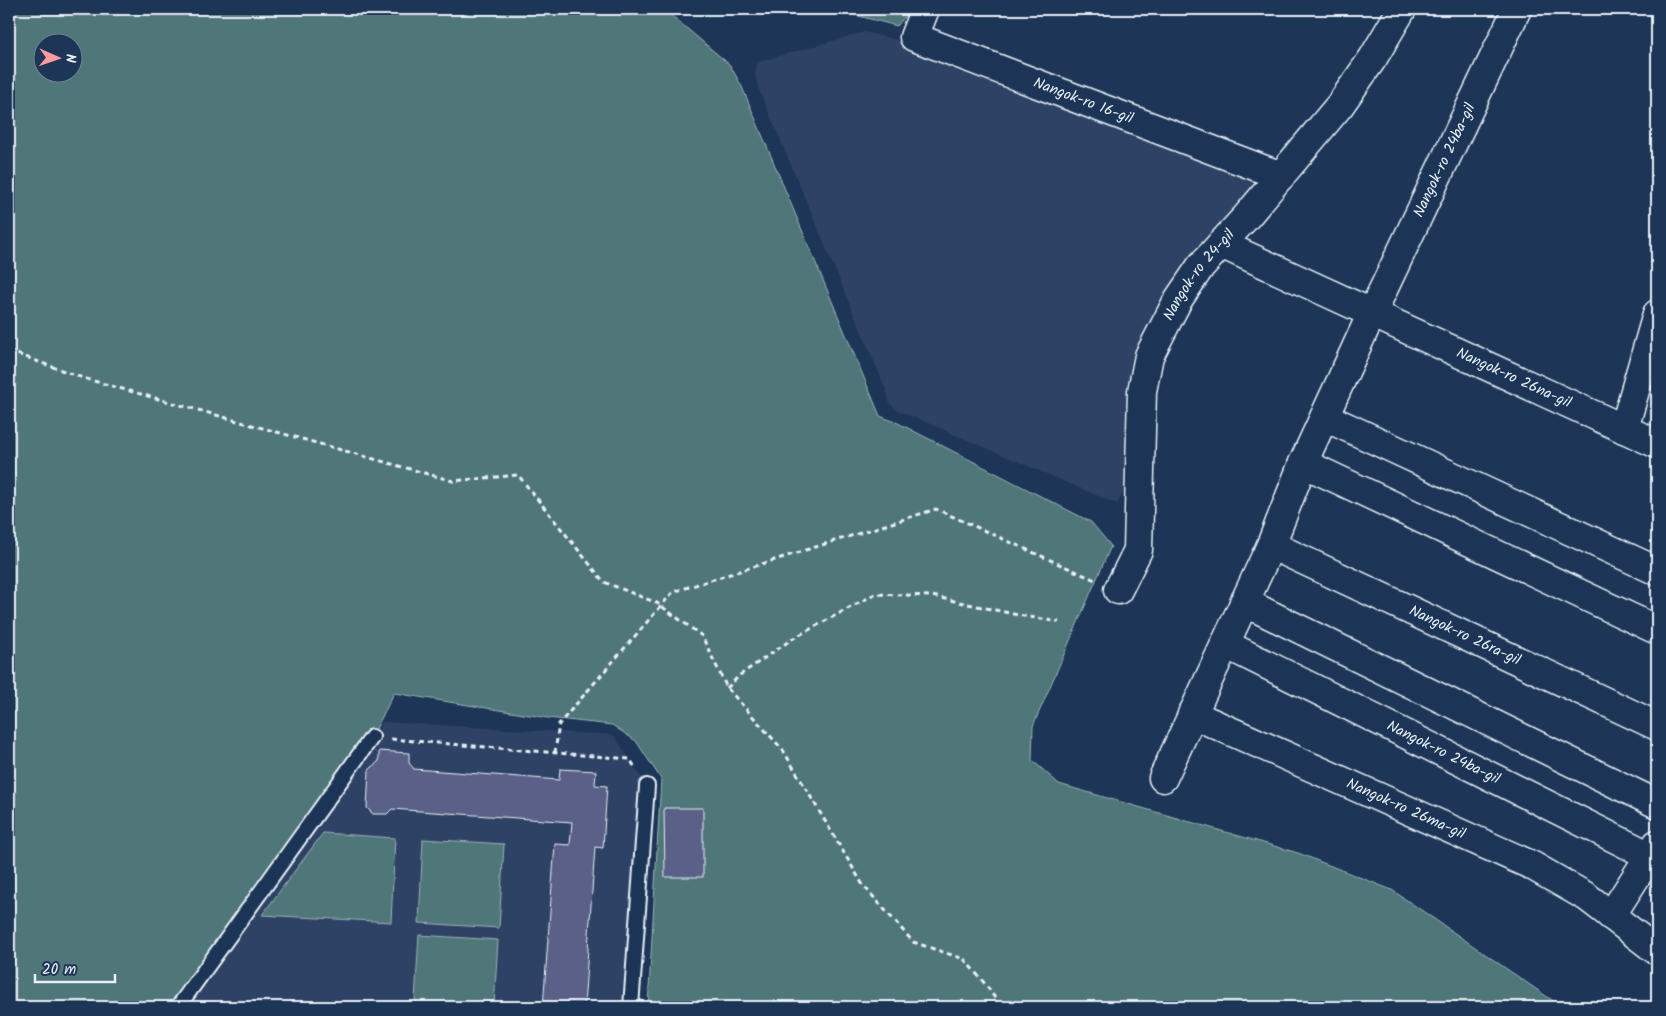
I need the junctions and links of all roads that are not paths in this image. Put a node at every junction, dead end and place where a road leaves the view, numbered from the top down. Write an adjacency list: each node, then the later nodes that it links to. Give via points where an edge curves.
1 (925, 9): 4 (street, Nangok-ro 16-gil, via 914,37)
2 (1402, 9): 4 (street, Nangok-ro 24-gil, via 1340,105)
3 (1516, 9): 6 (street, Nangok-ro 24ba-gil)
4 (1281, 176): 5 (street, Nangok-ro 24-gil)
5 (1221, 244): 6 (street); 14 (street, Nangok-ro 24-gil, via 1178,300 1149,356 1142,391 1138,550)
6 (1372, 313): 8 (street, Nangok-ro 24ba-gil); 9 (street, Nangok-ro 26na-gil)
7 (1657, 314): 9 (street)
8 (1325, 417): 11 (street, Nangok-ro 24ba-gil); 13 (street)
9 (1624, 429): 10 (street, Nangok-ro 26na-gil)
10 (1657, 444)
11 (1303, 463): 12 (street, Nangok-ro 24ba-gil); 16 (street)
12 (1271, 545): 15 (street, Nangok-ro 24ba-gil); 19 (street, Nangok-ro 26ra-gil)
13 (1657, 571)
14 (1118, 590)
15 (1244, 602): 17 (street, Nangok-ro 24ba-gil); 23 (street)
16 (1657, 630)
17 (1225, 644): 18 (street, Nangok-ro 24ba-gil); 24 (street, Nangok-ro 24ba-gil)
18 (1192, 714): 21 (street, Nangok-ro 24ba-gil); 25 (street, Nangok-ro 26ma-gil, via 1531,865 1587,897)
19 (1657, 726)
20 (372, 737): 27 (lane)
21 (1163, 778)
22 (647, 786): 28 (lane)
23 (1657, 804)
24 (1654, 850): 25 (street)
25 (1611, 916): 26 (street, Nangok-ro 26ma-gil)
26 (1657, 951)
27 (178, 1007)
28 (631, 1007)

